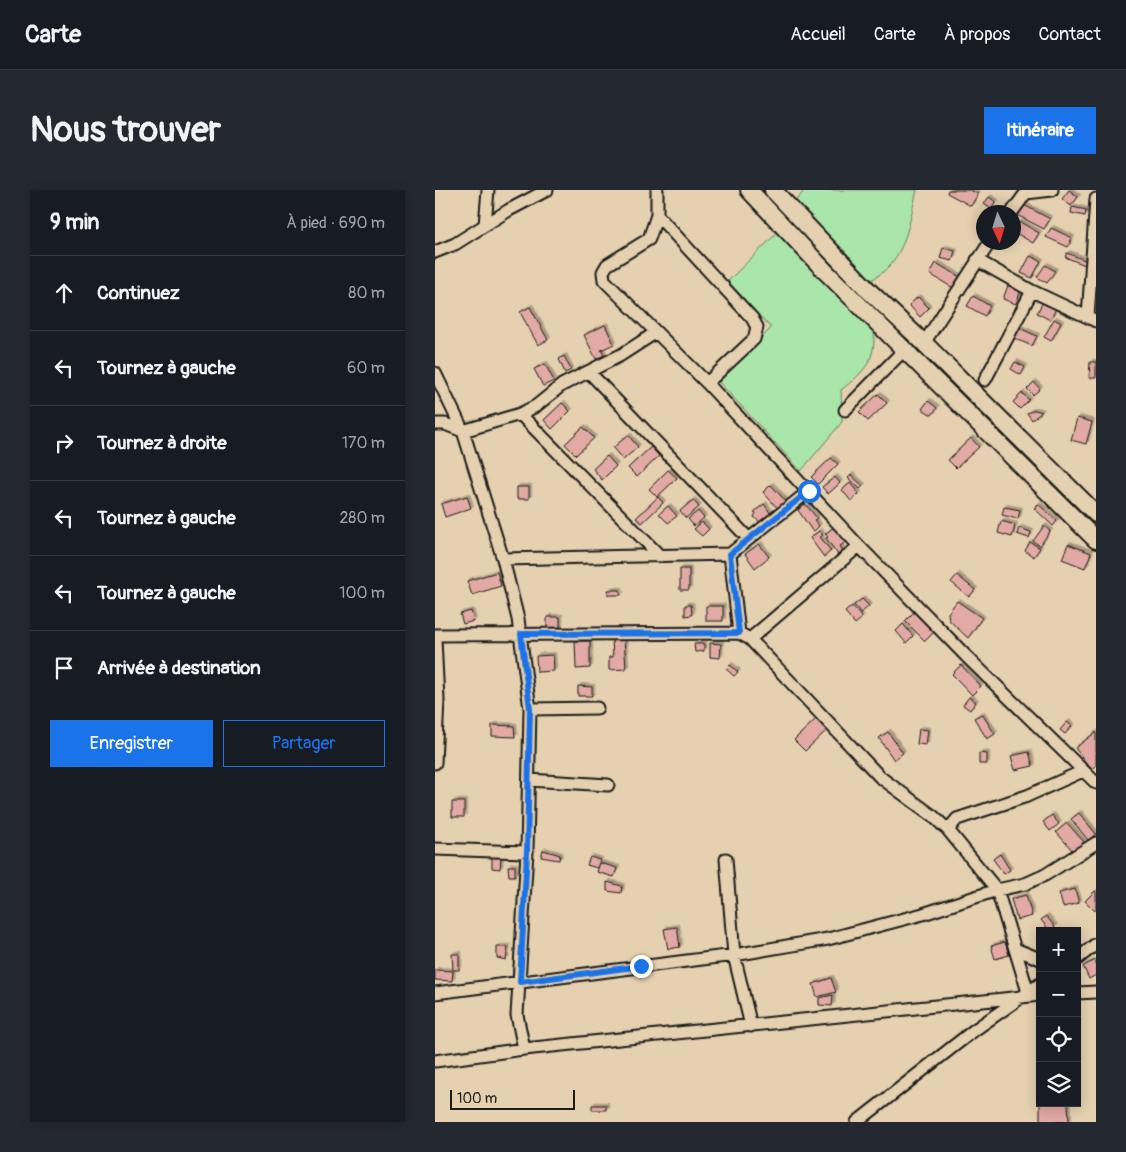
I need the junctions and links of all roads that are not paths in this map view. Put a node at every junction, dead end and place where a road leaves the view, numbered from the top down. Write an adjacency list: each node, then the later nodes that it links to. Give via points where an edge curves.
1 (488, 190): 11 (street)
2 (547, 190): 11 (street)
3 (657, 190): 10 (street)
4 (749, 190): 19 (highway)
5 (773, 190): 18 (highway, via 869,291)
6 (1052, 190): 7 (street)
7 (1027, 192): 9 (street)
8 (1096, 199): 16 (street)
9 (1017, 205)
10 (657, 215): 17 (street, via 647,241 615,258 603,272 605,280); 23 (street, via 757,327 754,339)
11 (485, 225): 13 (street)
12 (984, 250): 14 (street)
13 (435, 252)
14 (977, 260): 15 (street); 18 (street)
15 (1032, 290): 16 (street); 22 (street)
16 (1092, 319)
17 (655, 333): 20 (street); 23 (street)
18 (924, 343): 29 (highway)
19 (905, 349): 24 (street); 31 (highway)
20 (589, 372): 25 (street, via 562,385); 30 (street)
21 (435, 373): 27 (street)
22 (985, 380)
23 (707, 383): 28 (street)
24 (845, 410)
25 (519, 414): 27 (street); 34 (street)
26 (435, 424): 27 (street)
27 (463, 431): 35 (street)
28 (809, 491): 30 (street); 32 (street)
29 (1096, 514)
30 (749, 539): 33 (street)
31 (1096, 540)
32 (859, 546): 40 (street); 44 (street)
33 (730, 554): 34 (street); 36 (street)
34 (660, 556): 35 (street)
35 (503, 559): 37 (street)
36 (739, 633): 37 (street); 40 (street)
37 (521, 634): 38 (street); 42 (street)
38 (435, 635)
39 (435, 639): 43 (street, via 438,700)
40 (750, 639): 48 (street, via 880,777)
41 (597, 708): 42 (street)
42 (530, 709): 45 (street)
43 (435, 763)
44 (1083, 771): 46 (street); 48 (street, via 1027,796 957,819)
45 (529, 780): 47 (street); 51 (street)
46 (1096, 783)
47 (608, 785)
48 (948, 830): 53 (street)
49 (1096, 843): 53 (street, via 1045,875 1025,884)
50 (435, 849): 51 (street)
51 (527, 852): 59 (street)
52 (726, 859): 56 (street)
53 (997, 890): 55 (street); 56 (street, via 854,933)
54 (1096, 944): 57 (street)
55 (1015, 949): 58 (street); 64 (street)
56 (734, 955): 59 (street); 66 (street)
57 (1081, 955)
58 (1036, 957)
59 (520, 982): 62 (street); 67 (street, via 517,1015)
60 (1036, 987): 64 (street)
61 (1096, 992): 63 (street)
62 (435, 993)
63 (1081, 993)
64 (1025, 994): 65 (street); 66 (street); 69 (street)
65 (1036, 995)
66 (751, 1026): 67 (street)
67 (524, 1049): 68 (street)
68 (435, 1061)
69 (857, 1122)

